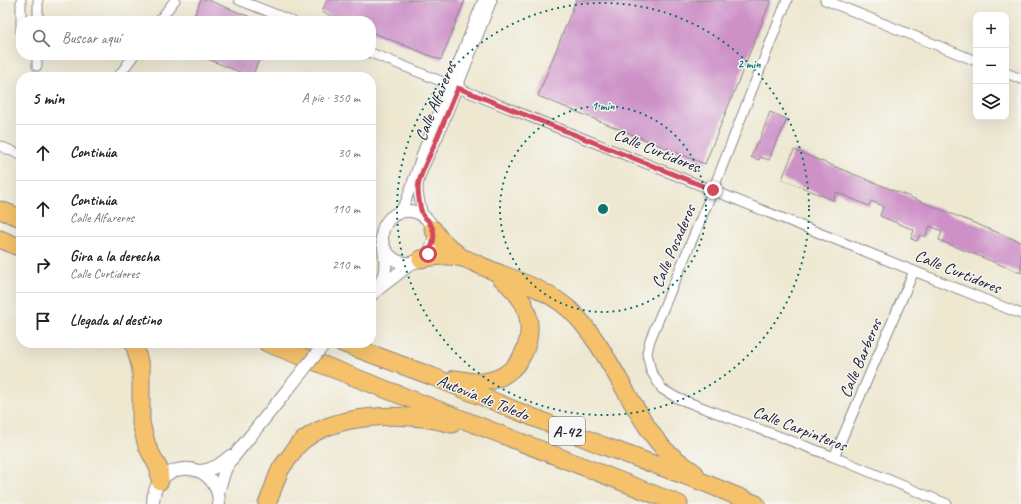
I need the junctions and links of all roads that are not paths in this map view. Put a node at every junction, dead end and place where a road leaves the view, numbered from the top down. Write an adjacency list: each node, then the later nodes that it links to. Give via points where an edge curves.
1 (22, 0): 10 (street)
2 (38, 0): 11 (street)
3 (175, 0): 12 (street)
4 (239, 0): 9 (street)
5 (483, 0): 22 (street, Calle Alfareros)
6 (492, 0): 22 (street, Calle Alfareros)
7 (787, 0): 25 (street, Calle Posaderos)
8 (825, 0): 17 (street)
9 (256, 3): 13 (street)
10 (21, 16)
11 (38, 16)
12 (164, 16)
13 (282, 16)
14 (376, 55): 22 (street, Calle Curtidores)
15 (37, 60): 18 (street)
16 (130, 60): 19 (street)
17 (973, 60)
18 (37, 66)
19 (122, 72)
20 (1009, 74): 21 (street)
21 (1021, 79)
22 (454, 86): 25 (street, Calle Curtidores); 27 (street, Calle Alfareros, via 424,148 406,201); 29 (street, Calle Alfareros, via 418,188 420,204)
23 (0, 146): 24 (street)
24 (16, 153)
25 (713, 190): 36 (street, Calle Curtidores); 44 (street, Calle Posaderos, via 650,340 647,353)
26 (0, 210): 28 (highway)
27 (399, 212): 29 (street, via 416,212); 32 (street, via 392,216 382,229)
28 (16, 216)
29 (428, 222): 33 (highway, via 440,239); 34 (street, via 434,237 432,246 428,254)
30 (0, 239): 31 (highway)
31 (16, 246)
32 (384, 247): 34 (street, via 395,260 404,263); 37 (street, via 385,270 383,279)
33 (462, 258): 34 (highway, via 445,256); 35 (highway)
34 (417, 261): 38 (street)
35 (494, 271): 45 (highway, via 517,294 528,315 529,335 523,356 507,372 483,382); 51 (highway, via 537,288 554,298 581,322 594,338 647,427 664,449 699,475)
36 (914, 271): 39 (street, Calle Curtidores); 48 (street, Calle Barberos)
37 (376, 289)
38 (376, 291)
39 (1021, 314)
40 (135, 348): 50 (highway, via 141,369 141,423 147,446 159,469)
41 (280, 348): 46 (highway, Autovía de Toledo / A-42)
42 (321, 348): 47 (street, bridge)
43 (355, 348): 45 (highway, Autovía de Toledo / A-42)
44 (651, 371): 48 (street, Calle Carpinteros, via 662,389 677,398)
45 (431, 376): 51 (highway, Autovía de Toledo / A-42, via 604,446)
46 (495, 431): 54 (highway, via 484,433 435,419 407,417 359,418 335,424 314,432 297,446 281,469); 55 (highway, Autovía de Toledo / A-42)
47 (239, 449): 49 (street, via 213,468); 52 (street, via 225,470)
48 (834, 457): 57 (street, Calle Carpinteros)
49 (200, 471): 50 (street, via 182,468 170,472); 52 (street, via 216,487)
50 (160, 481): 53 (street, via 154,492)
51 (705, 483): 56 (highway, Autovía de Toledo / A-42)
52 (219, 498)
53 (153, 504)
54 (267, 504)
55 (679, 504)
56 (756, 504)
57 (948, 504)

